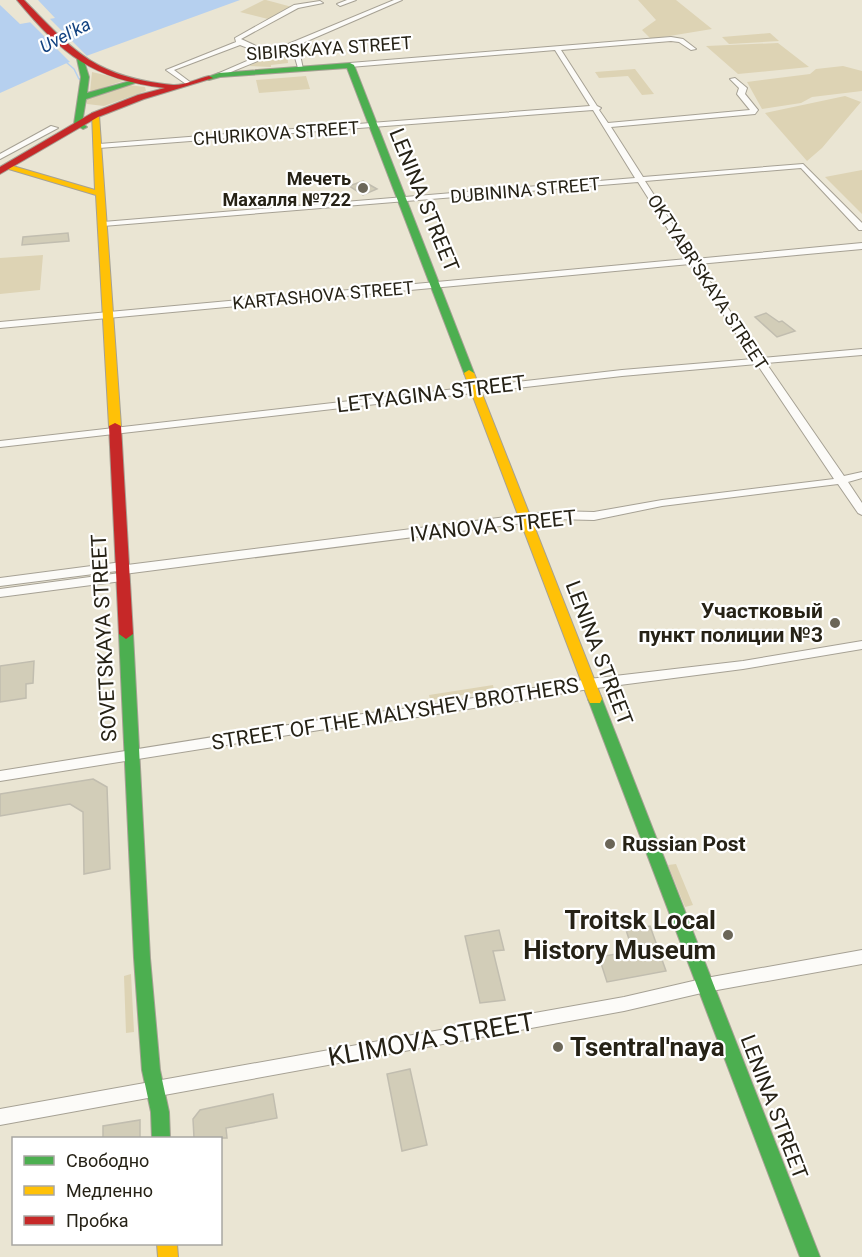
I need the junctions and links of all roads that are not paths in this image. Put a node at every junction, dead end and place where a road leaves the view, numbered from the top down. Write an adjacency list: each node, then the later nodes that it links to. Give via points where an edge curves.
1 (20, 0): 13 (street)
2 (353, 0): 6 (street)
3 (377, 0): 7 (street)
4 (399, 0): 7 (street)
5 (320, 3): 8 (street, via 296,6 237,39)
6 (340, 4)
7 (388, 4): 9 (street)
8 (240, 43): 12 (street); 19 (street, via 169,70)
9 (294, 43): 12 (street); 15 (street)
10 (693, 49): 11 (street, SIBIRSKAYA STREET, via 681,40 655,40)
11 (558, 50): 14 (street, SIBIRSKAYA STREET); 22 (street, OKTYABR'SKAYA STREET)
12 (268, 54): 16 (street)
13 (80, 61): 18 (street); 21 (street, via 85,77)
14 (350, 65): 15 (street, SIBIRSKAYA STREET); 26 (street, LENINA STREET)
15 (301, 68): 16 (street, SIBIRSKAYA STREET)
16 (219, 75): 19 (street, SIBIRSKAYA STREET)
17 (733, 79): 25 (street, via 743,88 741,94 754,110)
18 (140, 82): 19 (street); 20 (street, via 149,88); 21 (street)
19 (183, 85): 20 (street, SIBIRSKAYA STREET)
20 (141, 97): 23 (street, SIBIRSKAYA STREET)
21 (82, 100): 23 (street, via 88,108); 24 (street)
22 (597, 108): 25 (street, OKTYABR'SKAYA STREET); 26 (street, CHURIKOVA STREET)
23 (100, 112): 24 (street, SIBIRSKAYA STREET); 28 (street, SOVETSKAYA STREET)
24 (78, 124): 28 (street); 29 (street, SIBIRSKAYA STREET)
25 (607, 124): 30 (street, OKTYABR'SKAYA STREET)
26 (372, 126): 28 (street, CHURIKOVA STREET); 32 (street, LENINA STREET)
27 (54, 128): 29 (street)
28 (98, 140): 31 (street, SOVETSKAYA STREET)
29 (1, 165): 31 (street)
30 (641, 181): 32 (street, DUBININA STREET); 34 (street, DUBININA STREET, via 803,166); 36 (street, OKTYABR'SKAYA STREET)
31 (101, 194): 33 (street, SOVETSKAYA STREET)
32 (402, 200): 33 (street, DUBININA STREET); 37 (street, LENINA STREET)
33 (103, 224): 38 (street, SOVETSKAYA STREET)
34 (862, 228)
35 (862, 246): 36 (street, KARTASHOVA STREET)
36 (693, 262): 37 (street, KARTASHOVA STREET); 41 (street, OKTYABR'SKAYA STREET)
37 (436, 285): 38 (street, KARTASHOVA STREET); 42 (street, LENINA STREET)
38 (107, 315): 39 (street, KARTASHOVA STREET); 43 (street, SOVETSKAYA STREET)
39 (0, 325)
40 (862, 352): 41 (street, LETYAGINA STREET)
41 (759, 360): 42 (street, LETYAGINA STREET); 46 (street, OKTYABR'SKAYA STREET)
42 (476, 389): 43 (street, LETYAGINA STREET); 48 (street, LENINA STREET)
43 (114, 431): 44 (street, LETYAGINA STREET); 49 (street, SOVETSKAYA STREET)
44 (0, 444)
45 (862, 476): 46 (street, IVANOVA STREET)
46 (841, 481): 47 (street, OKTYABR'SKAYA STREET); 48 (street, IVANOVA STREET, via 662,503 594,516)
47 (862, 511)
48 (526, 519): 49 (street, IVANOVA STREET); 53 (street, LENINA STREET)
49 (122, 571): 50 (street, IVANOVA STREET); 51 (street, IVANOVA STREET); 54 (street, SOVETSKAYA STREET)
50 (0, 582)
51 (0, 593)
52 (862, 645): 53 (street, STREET OF THE MALYSHEV BROTHERS)
53 (589, 684): 54 (street, STREET OF THE MALYSHEV BROTHERS); 57 (street, LENINA STREET)
54 (131, 755): 55 (street, STREET OF THE MALYSHEV BROTHERS); 58 (street, SOVETSKAYA STREET, via 142,969)
55 (0, 776)
56 (862, 957): 57 (street, KLIMOVA STREET)
57 (706, 985): 58 (street, KLIMOVA STREET, via 624,1004); 61 (street, LENINA STREET)
58 (156, 1089): 59 (street, KLIMOVA STREET); 60 (street, SOVETSKAYA STREET)
59 (0, 1117)
60 (161, 1137)
61 (810, 1257)

